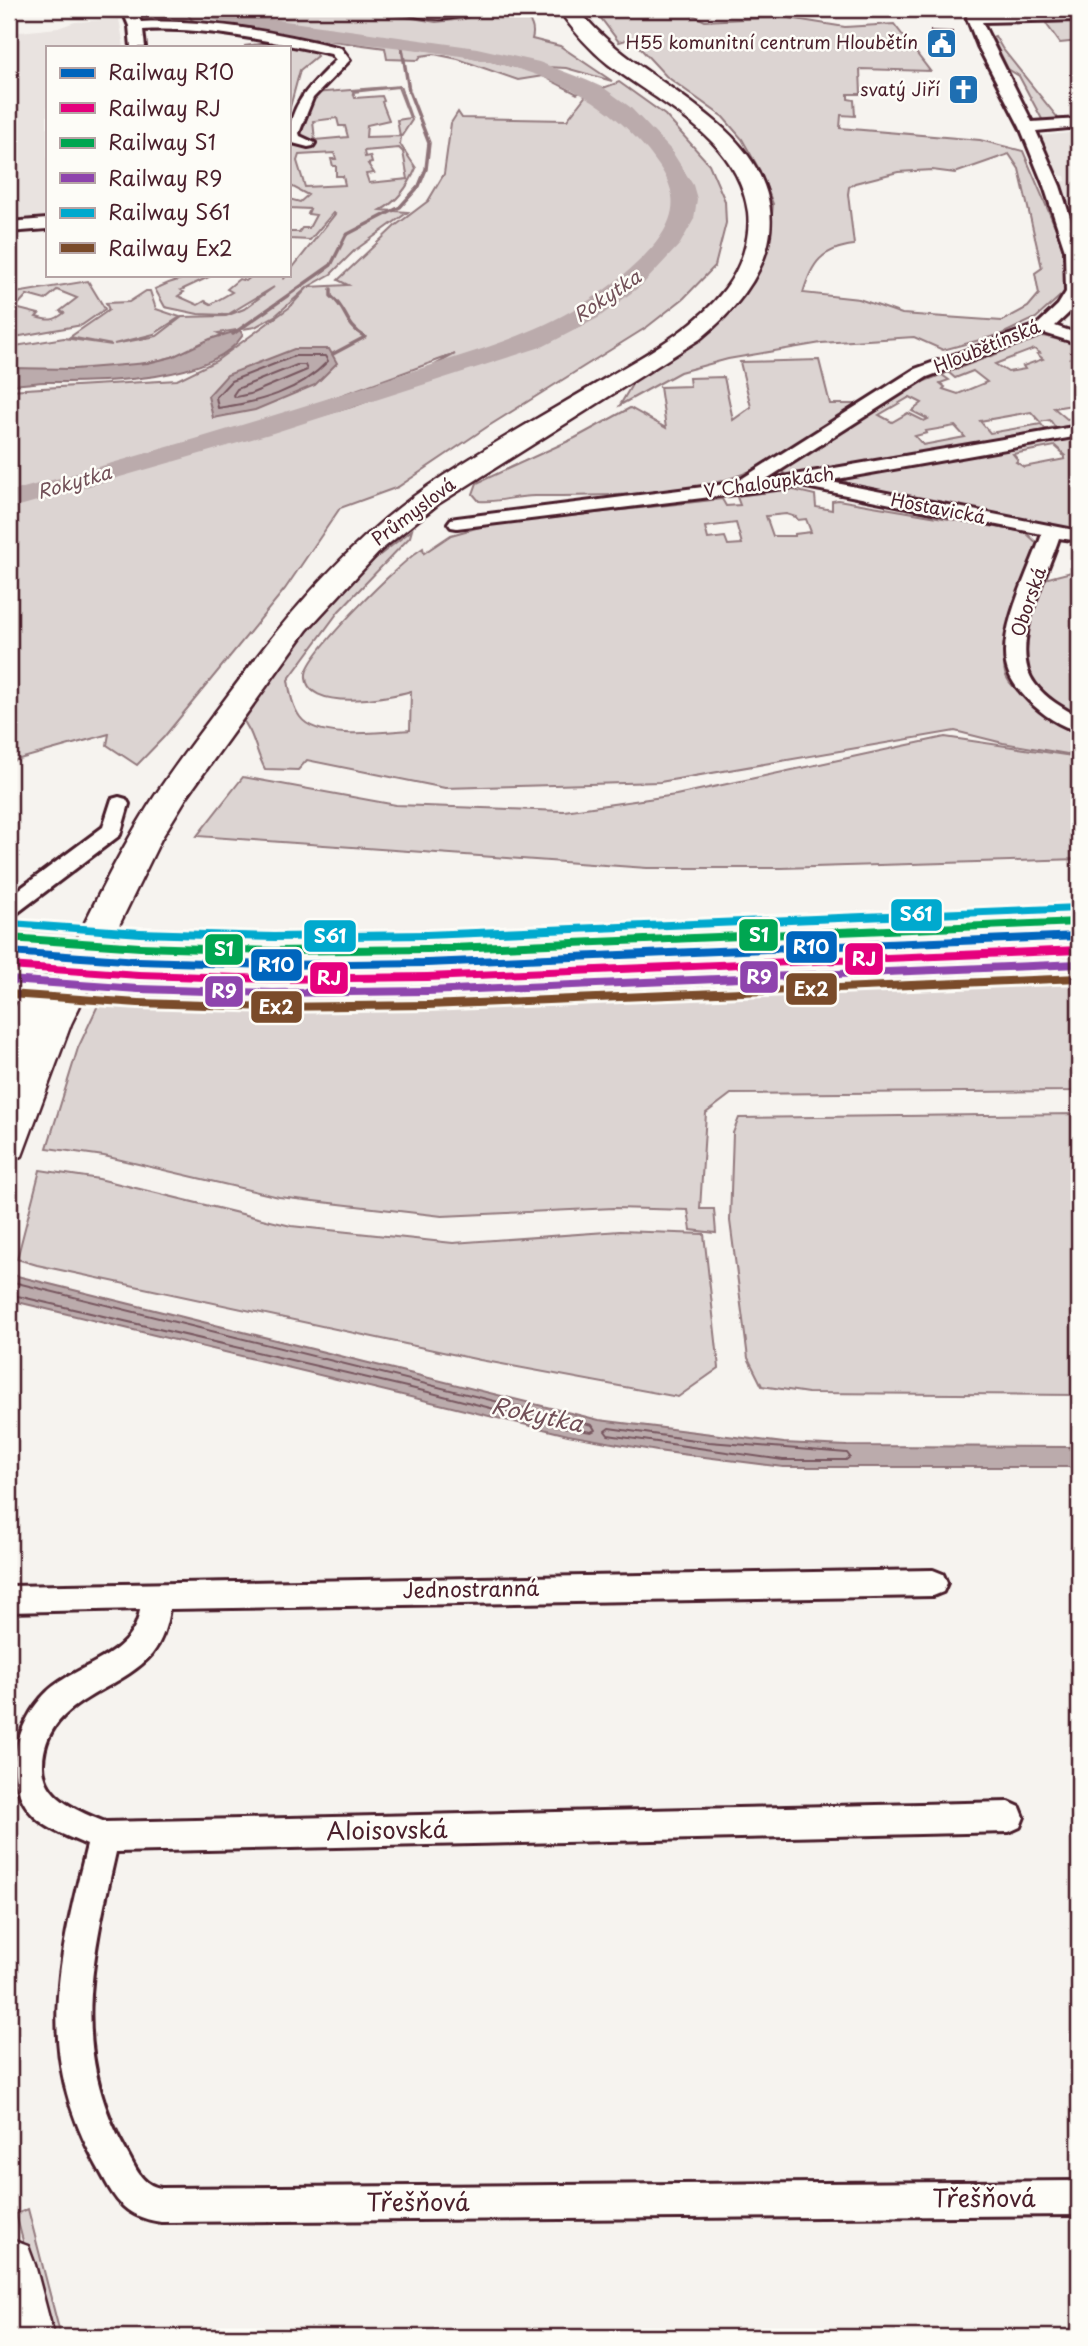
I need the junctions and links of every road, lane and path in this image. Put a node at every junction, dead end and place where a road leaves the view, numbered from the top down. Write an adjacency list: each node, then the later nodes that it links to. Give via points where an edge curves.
1 (128, 9): 5 (street)
2 (974, 13): 3 (street); 8 (street, Hloubětínská)
3 (1079, 16)
4 (563, 19): 22 (main road, Průmyslová, via 687,125 722,162 737,195 741,220 737,247 726,273 698,307 657,340 431,477 354,535 278,618)
5 (136, 26): 6 (street); 9 (street, via 272,37 336,51 343,60 307,97 292,133 294,139)
6 (138, 46)
7 (1079, 123): 8 (street)
8 (1027, 127): 12 (street, Hloubětínská)
9 (308, 144)
10 (46, 224): 11 (street)
11 (9, 227)
12 (1076, 250): 13 (street, Hloubětínská, via 1074,292 1065,308)
13 (1043, 328): 14 (street); 17 (street, Hloubětínská, via 921,373)
14 (1079, 339)
15 (1079, 431): 16 (street, V Chaloupkách)
16 (797, 481): 17 (street, V Chaloupkách); 19 (street, Hostavická)
17 (741, 487): 18 (street, V Chaloupkách)
18 (457, 523)
19 (1052, 532): 20 (street, Hostavická); 21 (street, Oborská, via 1015,641 1014,663 1021,681 1040,703)
20 (1079, 536)
21 (1079, 725)
22 (143, 802): 23 (street); 24 (main road, Průmyslová, via 106,861 39,990); 25 (main road, Průmyslová, via 25,1088)
23 (17, 902)
24 (9, 1060)
25 (9, 1146)
26 (933, 1583): 27 (street, Jednostranná)
27 (156, 1595): 28 (street, Jednostranná); 30 (street, Aloisovská, via 153,1623 139,1648 53,1704 30,1751 31,1785 38,1799 66,1820)
28 (9, 1599)
29 (1009, 1818): 30 (street, Aloisovská)
30 (104, 1837): 31 (street, Třešňová, via 75,1965 72,2034 88,2111 129,2190 147,2203)
31 (1079, 2198)
32 (9, 2265): 33 (main road)
33 (27, 2337)

